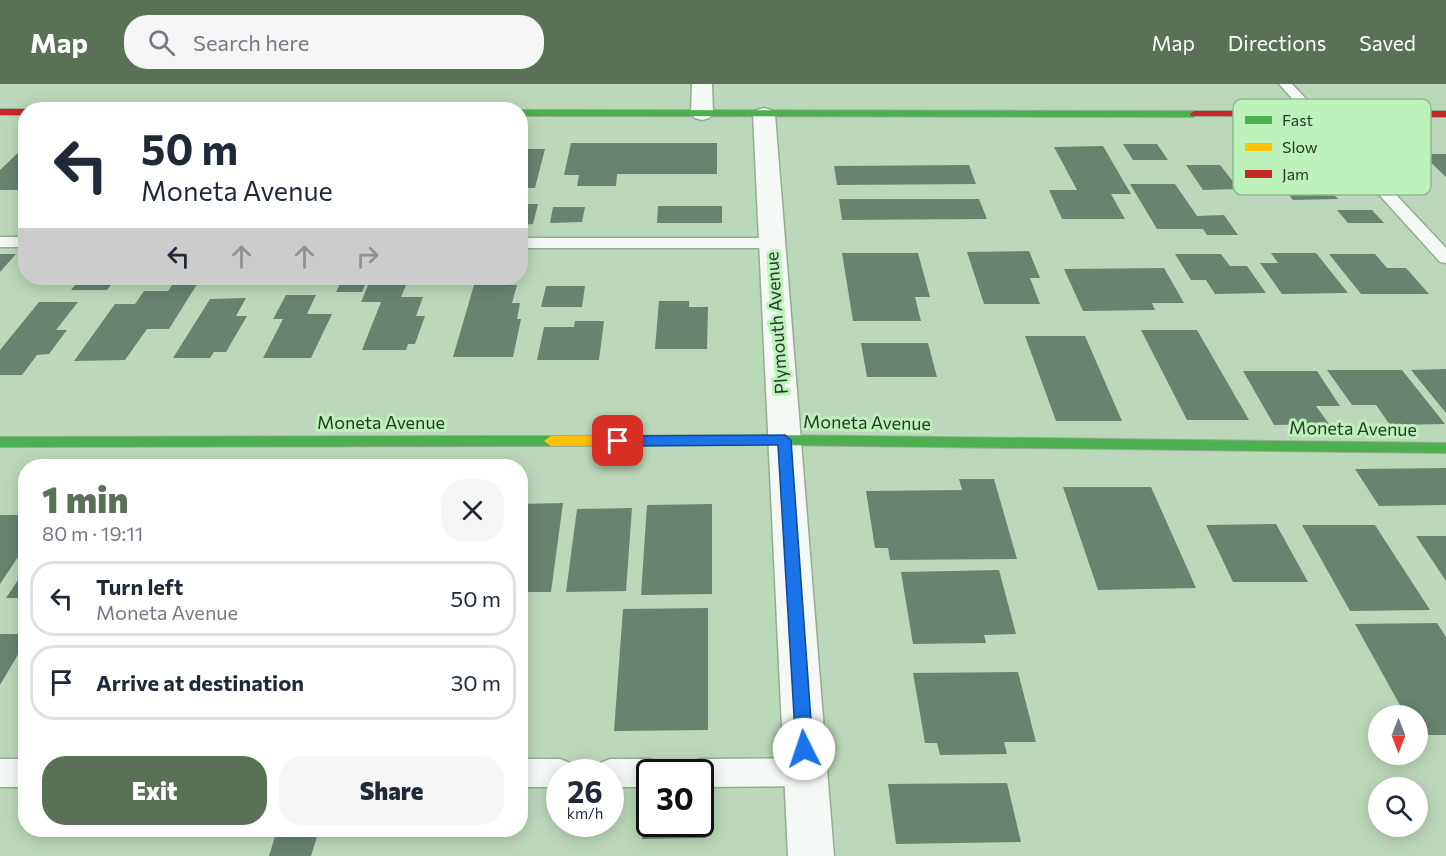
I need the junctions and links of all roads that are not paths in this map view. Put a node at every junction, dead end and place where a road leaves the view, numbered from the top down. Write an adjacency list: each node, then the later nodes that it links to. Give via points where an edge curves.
1 (702, 84): 7 (street)
2 (1285, 84): 3 (lane)
3 (1298, 99)
4 (0, 112): 5 (main road)
5 (18, 112)
6 (528, 113): 7 (main road)
7 (702, 114): 8 (main road)
8 (764, 114): 9 (main road); 14 (street, Plymouth Avenue)
9 (1233, 114)
10 (1387, 195): 15 (lane)
11 (0, 242): 12 (lane)
12 (18, 242)
13 (528, 243): 14 (lane)
14 (772, 243): 16 (street, Plymouth Avenue)
15 (1446, 258)
16 (785, 440): 17 (main road, Moneta Avenue); 18 (main road, Moneta Avenue); 19 (street, Plymouth Avenue)
17 (0, 442)
18 (1446, 448)
19 (806, 772): 24 (lane); 25 (street, Plymouth Avenue)
20 (0, 773): 21 (lane)
21 (18, 773)
22 (528, 773): 23 (lane)
23 (546, 773)
24 (714, 773)
25 (811, 856)

